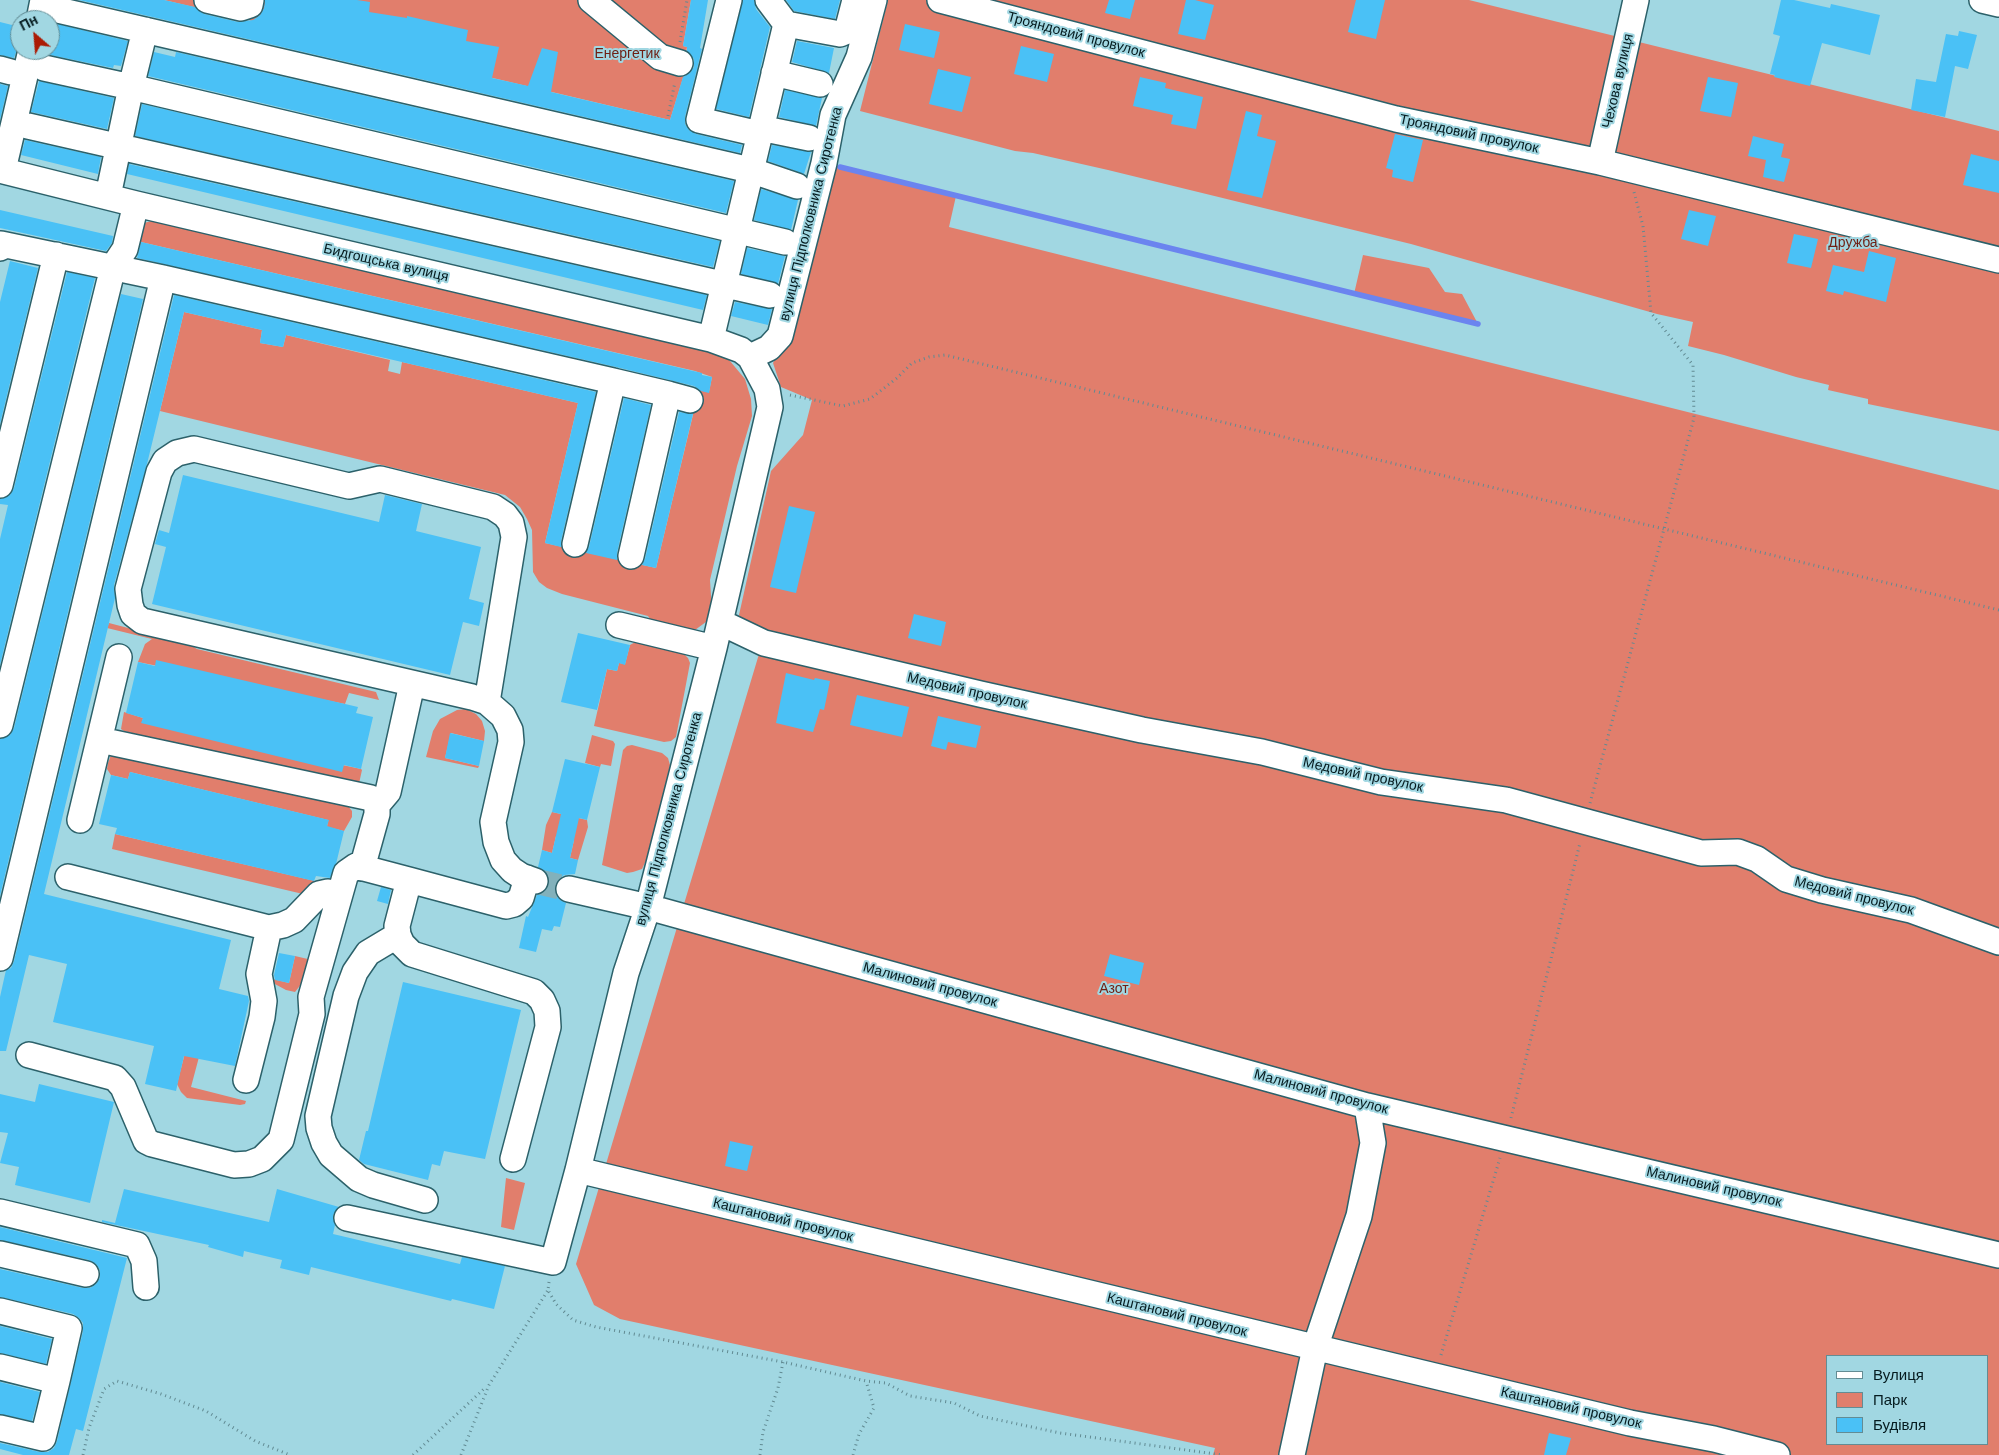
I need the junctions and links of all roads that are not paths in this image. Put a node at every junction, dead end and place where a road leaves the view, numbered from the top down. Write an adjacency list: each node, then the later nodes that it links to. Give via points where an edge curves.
1 (207, 0): 2 (street, via 241,8 250,5)
2 (251, 0)
3 (591, 0): 17 (street, via 660,57)
4 (729, 0): 22 (street, via 699,120)
5 (768, 0): 13 (street)
6 (855, 0): 13 (street, via 848,31 840,34)
7 (874, 0): 41 (street, вулиця Підполковника Сиротенка, via 859,56 833,115 780,336 769,348)
8 (940, 0): 25 (street, Трояндовий провулок, via 1396,119)
9 (1636, 0): 25 (street, Чехова вулиця)
10 (1982, 0): 11 (street)
11 (1999, 4)
12 (60, 13): 14 (street)
13 (786, 24): 18 (street)
14 (145, 30): 20 (street); 27 (street)
15 (38, 60): 26 (street)
16 (41, 60): 20 (street)
17 (680, 62)
18 (774, 73): 19 (street); 22 (street)
19 (820, 84)
20 (131, 87): 24 (street); 31 (street)
21 (28, 126): 24 (street)
22 (759, 131): 23 (street); 27 (street)
23 (809, 138)
24 (118, 146): 29 (street); 38 (street)
25 (1600, 162): 35 (street, Трояндовий провулок)
26 (2, 170): 29 (street, Бидгощська вулиця)
27 (750, 170): 28 (street); 31 (street)
28 (797, 186)
29 (108, 196): 30 (street, Бидгощська вулиця)
30 (136, 204): 36 (street, via 125,249); 40 (street, Бидгощська вулиця)
31 (736, 229): 32 (street); 38 (street)
32 (785, 242)
33 (0, 248): 34 (street, via 1,244)
34 (56, 255): 36 (street); 43 (street)
35 (1999, 260)
36 (113, 267): 37 (street); 52 (street)
37 (163, 278): 42 (street); 65 (street)
38 (725, 284): 39 (street); 40 (street)
39 (770, 295)
40 (711, 339): 41 (street, Бидгощська вулиця, via 741,350)
41 (759, 374): 46 (street, вулиця Підполковника Сиротенка, via 770,406)
42 (613, 381): 44 (street); 45 (street, via 679,397)
43 (0, 485)
44 (575, 544)
45 (631, 556)
46 (720, 622): 48 (street, вулиця Підполковника Сиротенка); 64 (street, Медовий провулок, via 764,643 980,694 1142,730 1262,752 1381,782 1506,800 1701,853 1738,852 1757,859 1786,879 1911,910)
47 (620, 625): 48 (street)
48 (714, 648): 61 (street, вулиця Підполковника Сиротенка)
49 (118, 657): 53 (street)
50 (412, 684): 51 (street); 51 (street, via 142,621 133,614 128,590 165,460 176,453 194,449 350,486 380,479 493,507 505,515 511,523 514,537); 54 (street, via 388,792)
51 (488, 702): 58 (street, via 503,716 512,742 494,822 496,842 503,860 512,870 531,880 521,898 506,906)
52 (0, 725)
53 (100, 740): 54 (street, via 371,798); 55 (street)
54 (377, 805): 56 (street, via 378,814)
55 (80, 820)
56 (362, 868): 58 (street); 60 (street, via 356,866 346,873)
57 (68, 877): 62 (street)
58 (409, 880): 63 (street, via 397,926)
59 (569, 889): 61 (street, Малиновий провулок)
60 (340, 894): 62 (street, via 319,894 294,920); 66 (street, via 311,997 312,1014 281,1140 262,1159 234,1165 152,1144 146,1141 123,1087 115,1078)
61 (648, 907): 68 (street, Малиновий провулок); 70 (street, вулиця Підполковника Сиротенка, via 626,973)
62 (269, 928): 67 (street, via 259,974 264,1000 262,1017)
63 (398, 935): 69 (street, via 412,954 534,992 542,1000 548,1027); 71 (street, via 368,953 346,996 318,1116 319,1128 332,1155 359,1179)
64 (1999, 942)
65 (0, 958)
66 (29, 1055)
67 (246, 1080)
68 (1367, 1106): 75 (street, Малиновий провулок); 79 (street, via 1373,1143 1359,1216)
69 (513, 1159)
70 (578, 1170): 73 (street, вулиця Підполковника Сиротенка, via 552,1262); 79 (street, Каштановий провулок)
71 (424, 1200)
72 (0, 1212): 77 (street, via 137,1245 144,1261)
73 (347, 1218)
74 (0, 1254): 76 (street)
75 (1999, 1255)
76 (86, 1274)
77 (146, 1287)
78 (0, 1311): 81 (street, via 69,1328)
79 (1315, 1348): 84 (street); 85 (street, Каштановий провулок)
80 (0, 1367): 81 (street)
81 (57, 1380): 83 (street)
82 (0, 1428): 83 (street)
83 (41, 1447)
84 (1292, 1455)
85 (1777, 1455)

